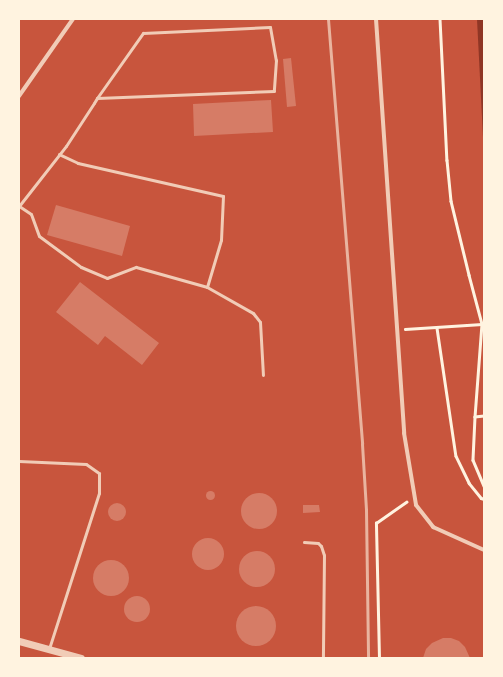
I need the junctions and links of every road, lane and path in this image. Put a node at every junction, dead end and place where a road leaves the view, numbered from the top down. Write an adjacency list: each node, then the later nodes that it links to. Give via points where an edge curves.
1 (73, 19): 4 (street)
2 (376, 19): 11 (street)
3 (440, 19): 9 (path, via 451,201)
4 (19, 96)
5 (97, 98): 5 (lane, via 143,33 270,27 276,60 274,91); 6 (lane)
6 (59, 154): 7 (lane); 8 (lane, via 78,163 223,196 221,240)
7 (19, 206): 8 (lane, via 31,214 38,236 81,267 107,278 136,266)
8 (208, 287): 12 (lane, via 253,313 260,322)
9 (483, 324): 10 (path); 14 (path)
10 (437, 328): 11 (path); 18 (path, via 456,456 469,483)
11 (397, 329): 17 (street, via 404,433)
12 (263, 375)
13 (484, 416): 14 (path)
14 (475, 417): 16 (path, via 473,460)
15 (19, 461): 22 (lane, via 86,464 99,473 99,493)
16 (484, 486)
17 (415, 497): 20 (street, via 416,505 433,527); 25 (path, via 376,523)
18 (484, 499)
19 (304, 542): 24 (lane, via 318,544 324,555)
20 (484, 550)
21 (19, 641): 22 (street)
22 (49, 649): 23 (street)
23 (81, 658)
24 (323, 658)
25 (380, 658)

